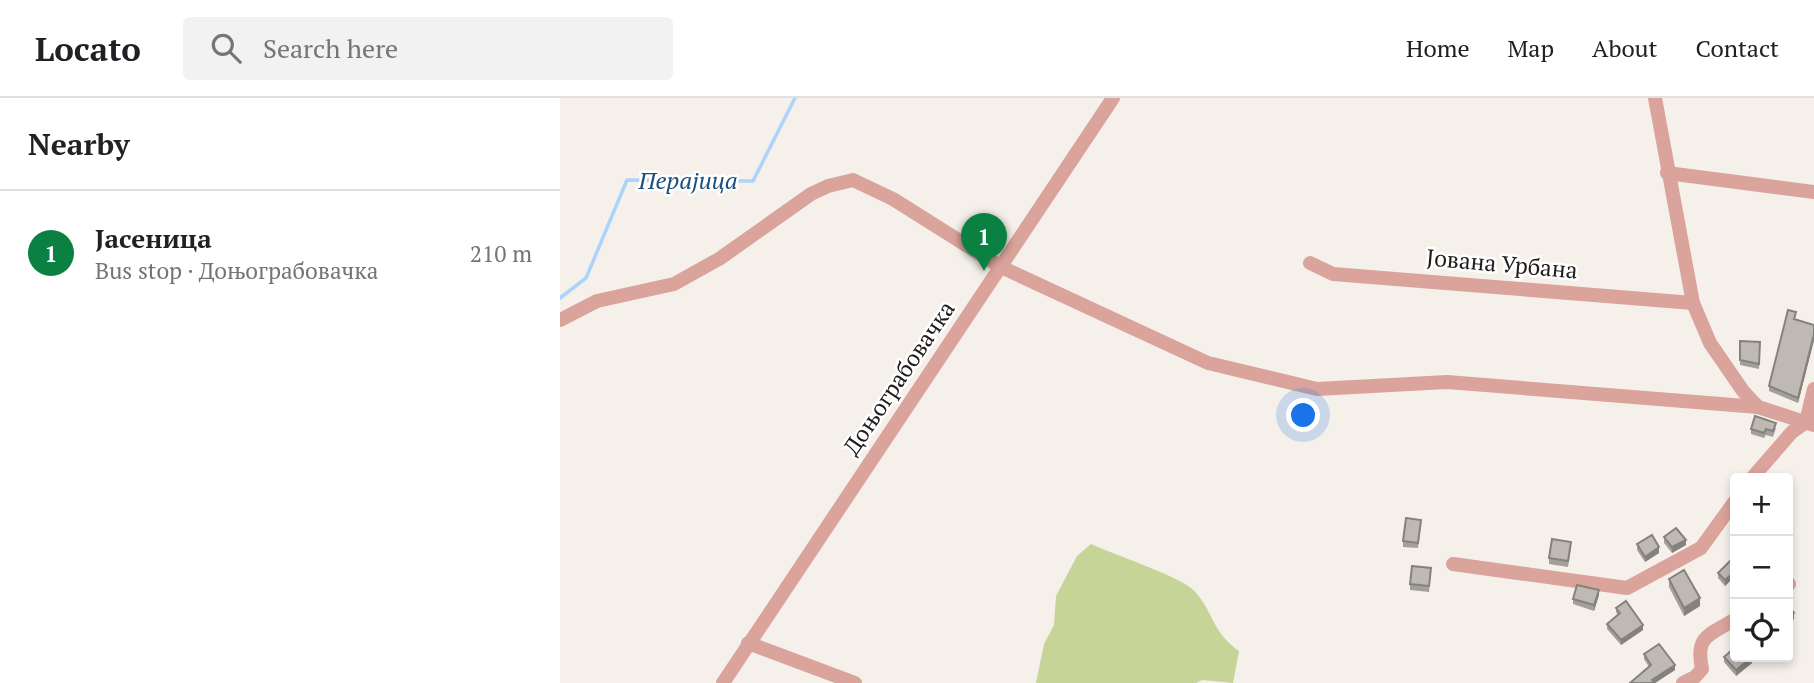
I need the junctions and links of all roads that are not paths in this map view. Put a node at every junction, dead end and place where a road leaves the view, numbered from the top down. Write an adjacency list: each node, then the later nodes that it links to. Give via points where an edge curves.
1 (1113, 98): 6 (street, Доњограбовачка)
2 (1655, 98): 3 (street)
3 (1667, 173): 4 (street); 7 (street)
4 (1814, 192)
5 (1310, 263): 7 (street, Јована Урбана, via 1333,274)
6 (1001, 267): 8 (street, via 893,199 853,180 811,194 719,259 674,284 597,301); 10 (street, via 1208,363 1317,389 1447,382); 16 (street, Доњограбовачка)
7 (1693, 303): 10 (street, via 1710,343)
8 (560, 320)
9 (1814, 389): 11 (street)
10 (1758, 407): 11 (street)
11 (1810, 423): 12 (street, via 1792,432)
12 (1756, 473)
13 (1730, 508): 14 (street, via 1701,548 1627,588)
14 (1453, 564)
15 (1730, 622): 19 (street, via 1703,640 1698,649 1702,669)
16 (748, 643): 17 (street, Доњограбовачка); 18 (street)
17 (723, 683)
18 (855, 683)
19 (1683, 683)

